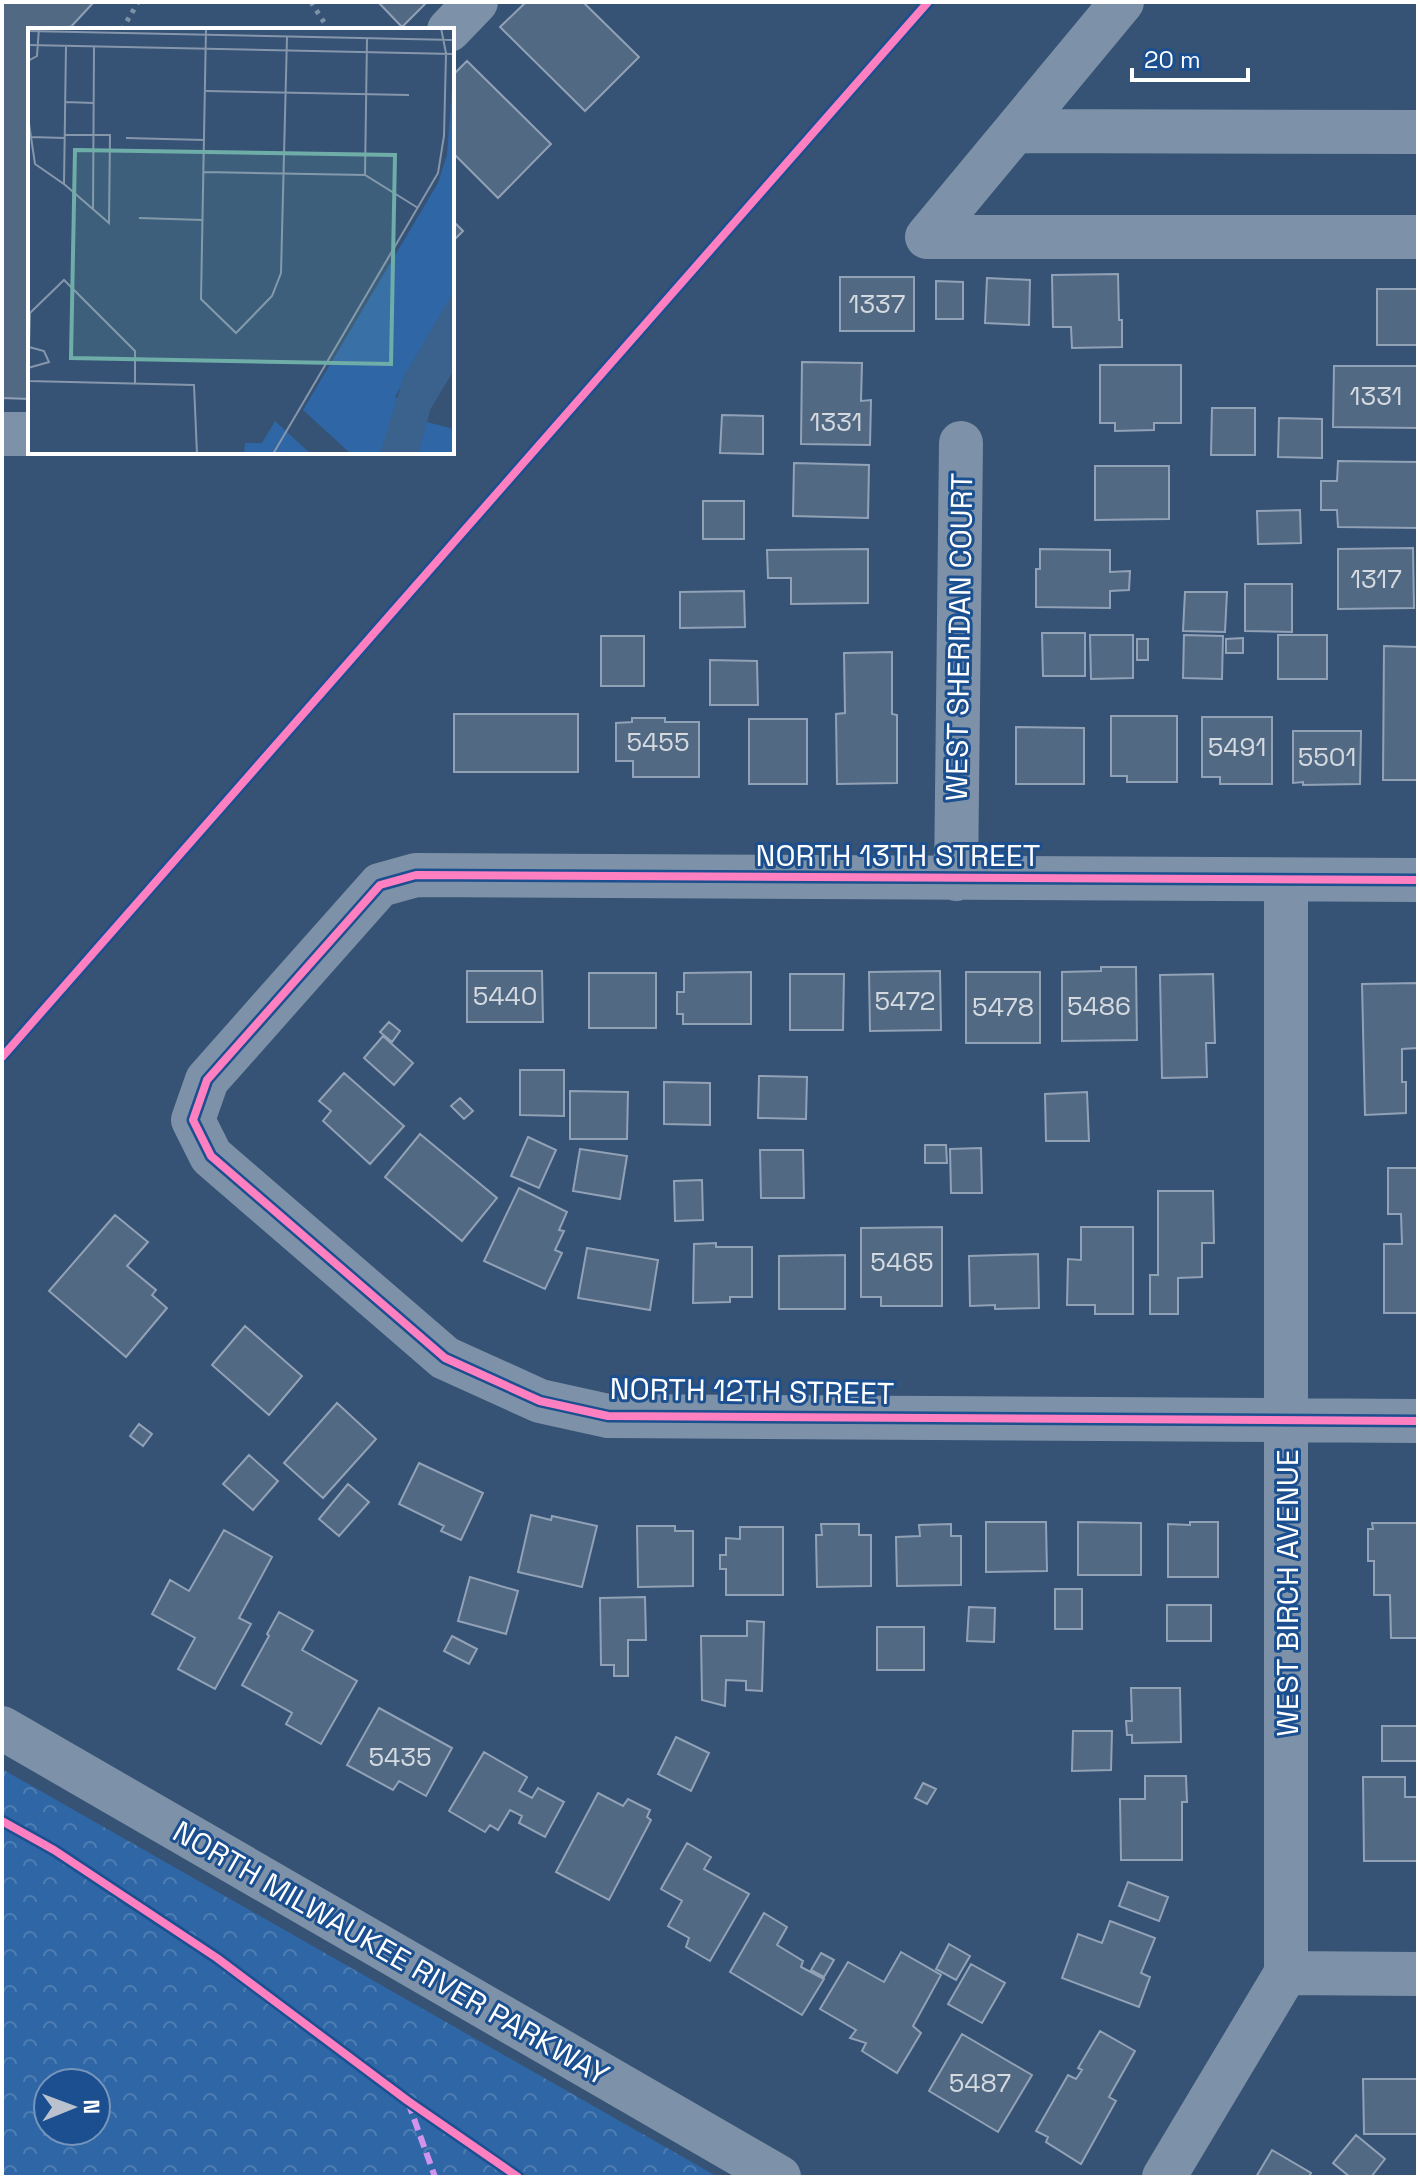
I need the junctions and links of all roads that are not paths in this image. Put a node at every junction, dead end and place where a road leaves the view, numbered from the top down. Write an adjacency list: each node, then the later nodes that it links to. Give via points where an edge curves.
1 (476, 2): 3 (street)
2 (1122, 2): 4 (street)
3 (451, 28)
4 (1016, 131): 5 (street); 6 (street, via 927,237)
5 (1418, 132)
6 (1418, 237)
7 (2, 434): 8 (street)
8 (28, 434)
9 (961, 443): 10 (street, WEST SHERIDAN COURT)
10 (956, 879): 11 (street, NORTH 13TH STREET); 13 (street, NORTH 13TH STREET, via 416,875 380,885 207,1080)
11 (1286, 880): 12 (street, NORTH 13TH STREET); 14 (street, WEST BIRCH AVENUE)
12 (1418, 880)
13 (193, 1120): 14 (street, NORTH 12TH STREET, via 211,1156 445,1358 540,1401 608,1416)
14 (1287, 1419): 15 (street, NORTH 12TH STREET); 17 (street, WEST BIRCH AVENUE)
15 (1418, 1421)
16 (2, 1728): 19 (street, NORTH MILWAUKEE RIVER PARKWAY)
17 (1286, 1973): 18 (street); 20 (street)
18 (1418, 1974)
19 (779, 2177)
20 (1164, 2177)

